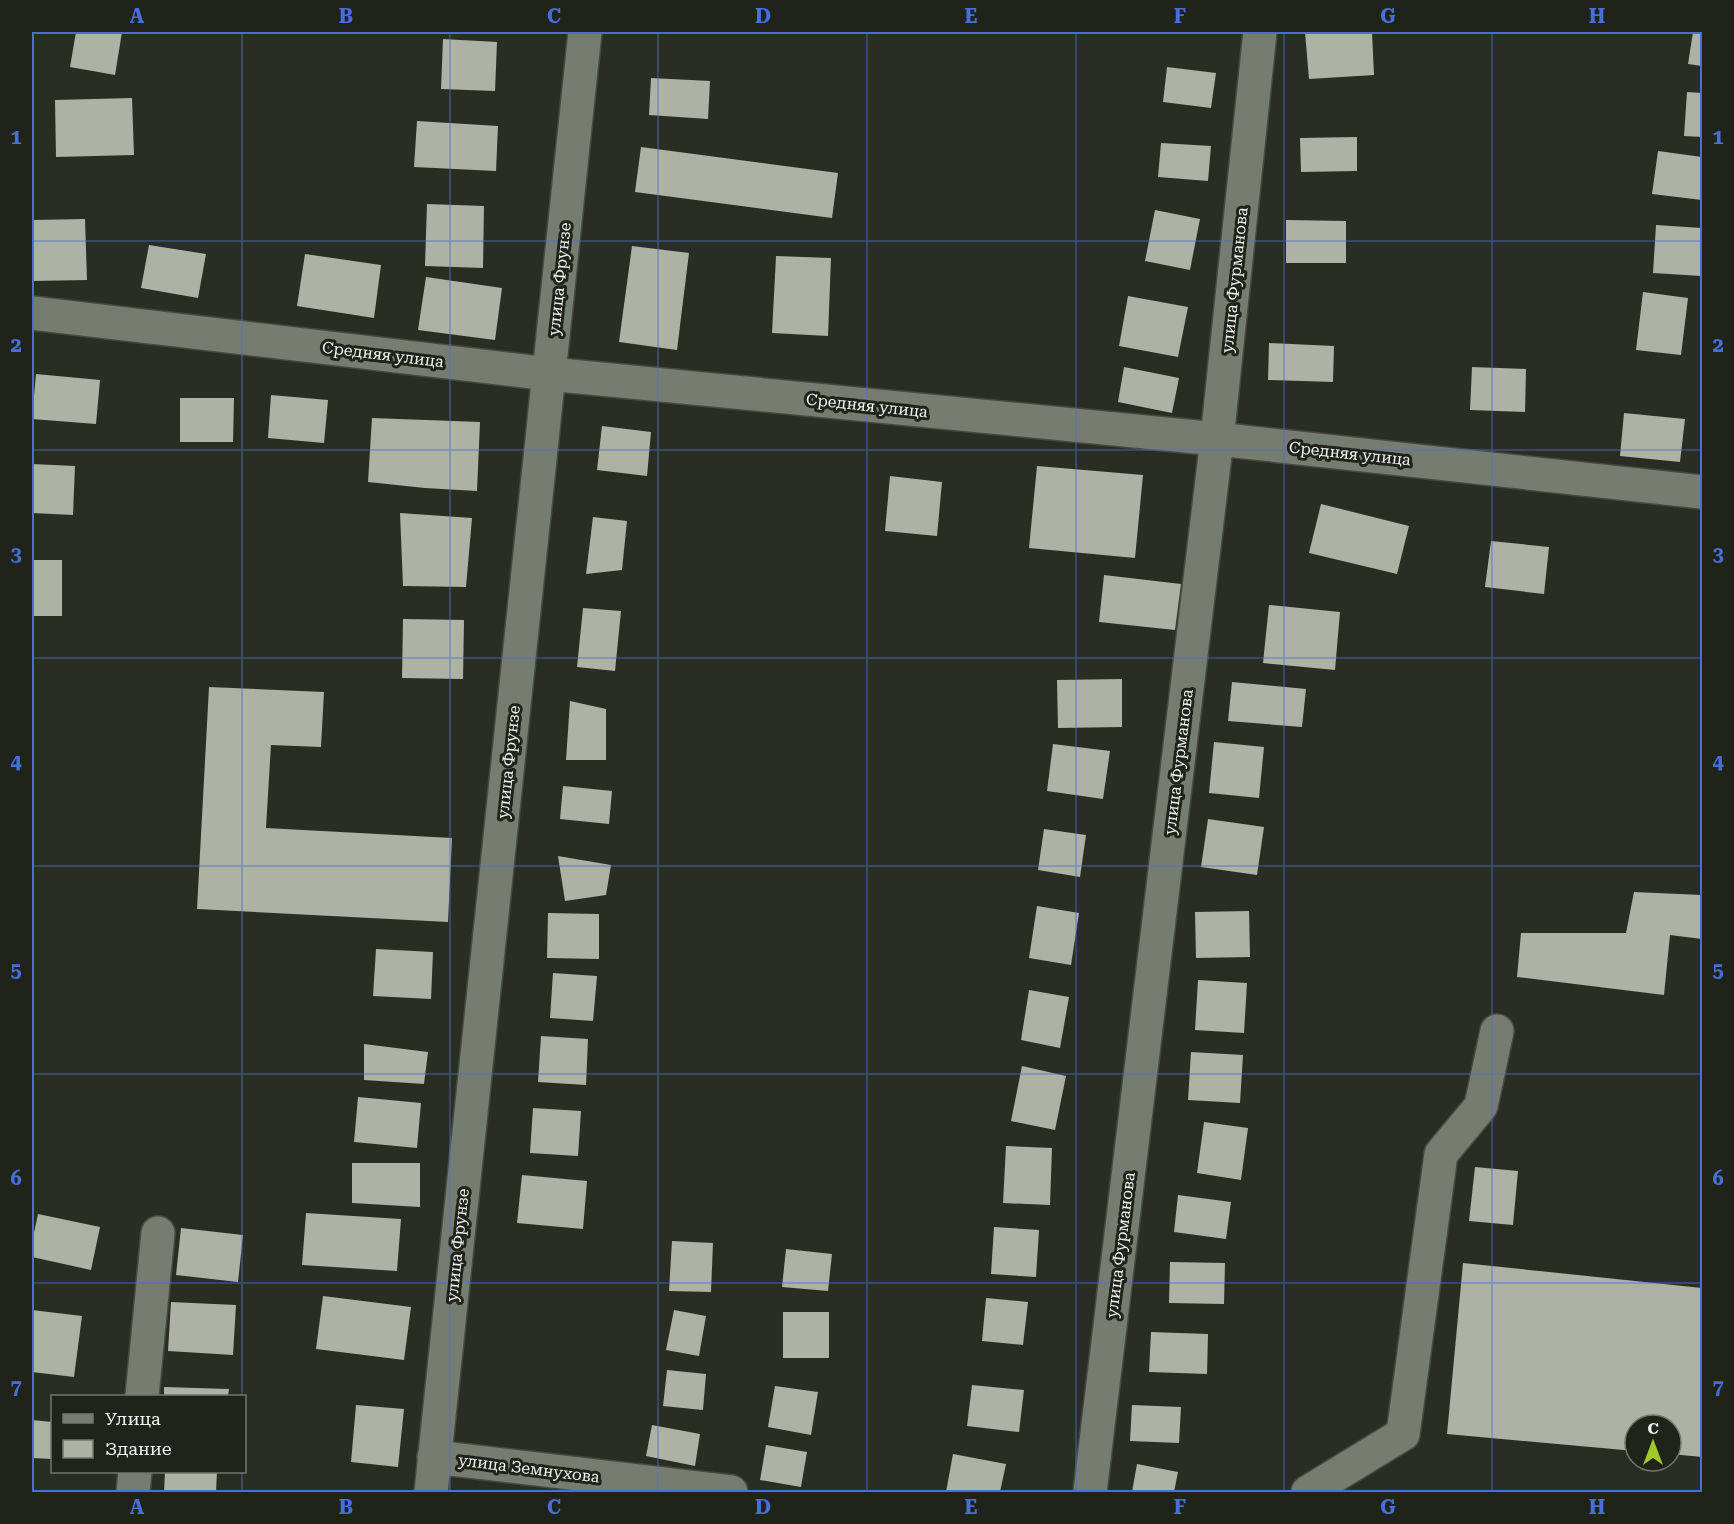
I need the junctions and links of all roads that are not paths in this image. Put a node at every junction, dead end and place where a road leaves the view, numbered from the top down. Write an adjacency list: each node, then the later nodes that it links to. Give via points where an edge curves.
1 (585, 32): 4 (street, улица Фрунзе)
2 (1260, 32): 5 (street, улица Фурманова)
3 (32, 313): 4 (street, Средняя улица)
4 (549, 374): 5 (street, Средняя улица); 10 (street, улица Фрунзе)
5 (1217, 439): 6 (street, Средняя улица); 15 (street, улица Фурманова)
6 (1702, 492)
7 (1497, 1031): 16 (street, via 1481,1106 1441,1154 1403,1434)
8 (158, 1233): 9 (street)
9 (142, 1395)
10 (434, 1457): 13 (street, улица Фрунзе); 14 (street, улица Земнухова)
11 (135, 1473): 12 (street)
12 (133, 1492)
13 (431, 1492)
14 (731, 1492)
15 (1090, 1492)
16 (1308, 1492)

